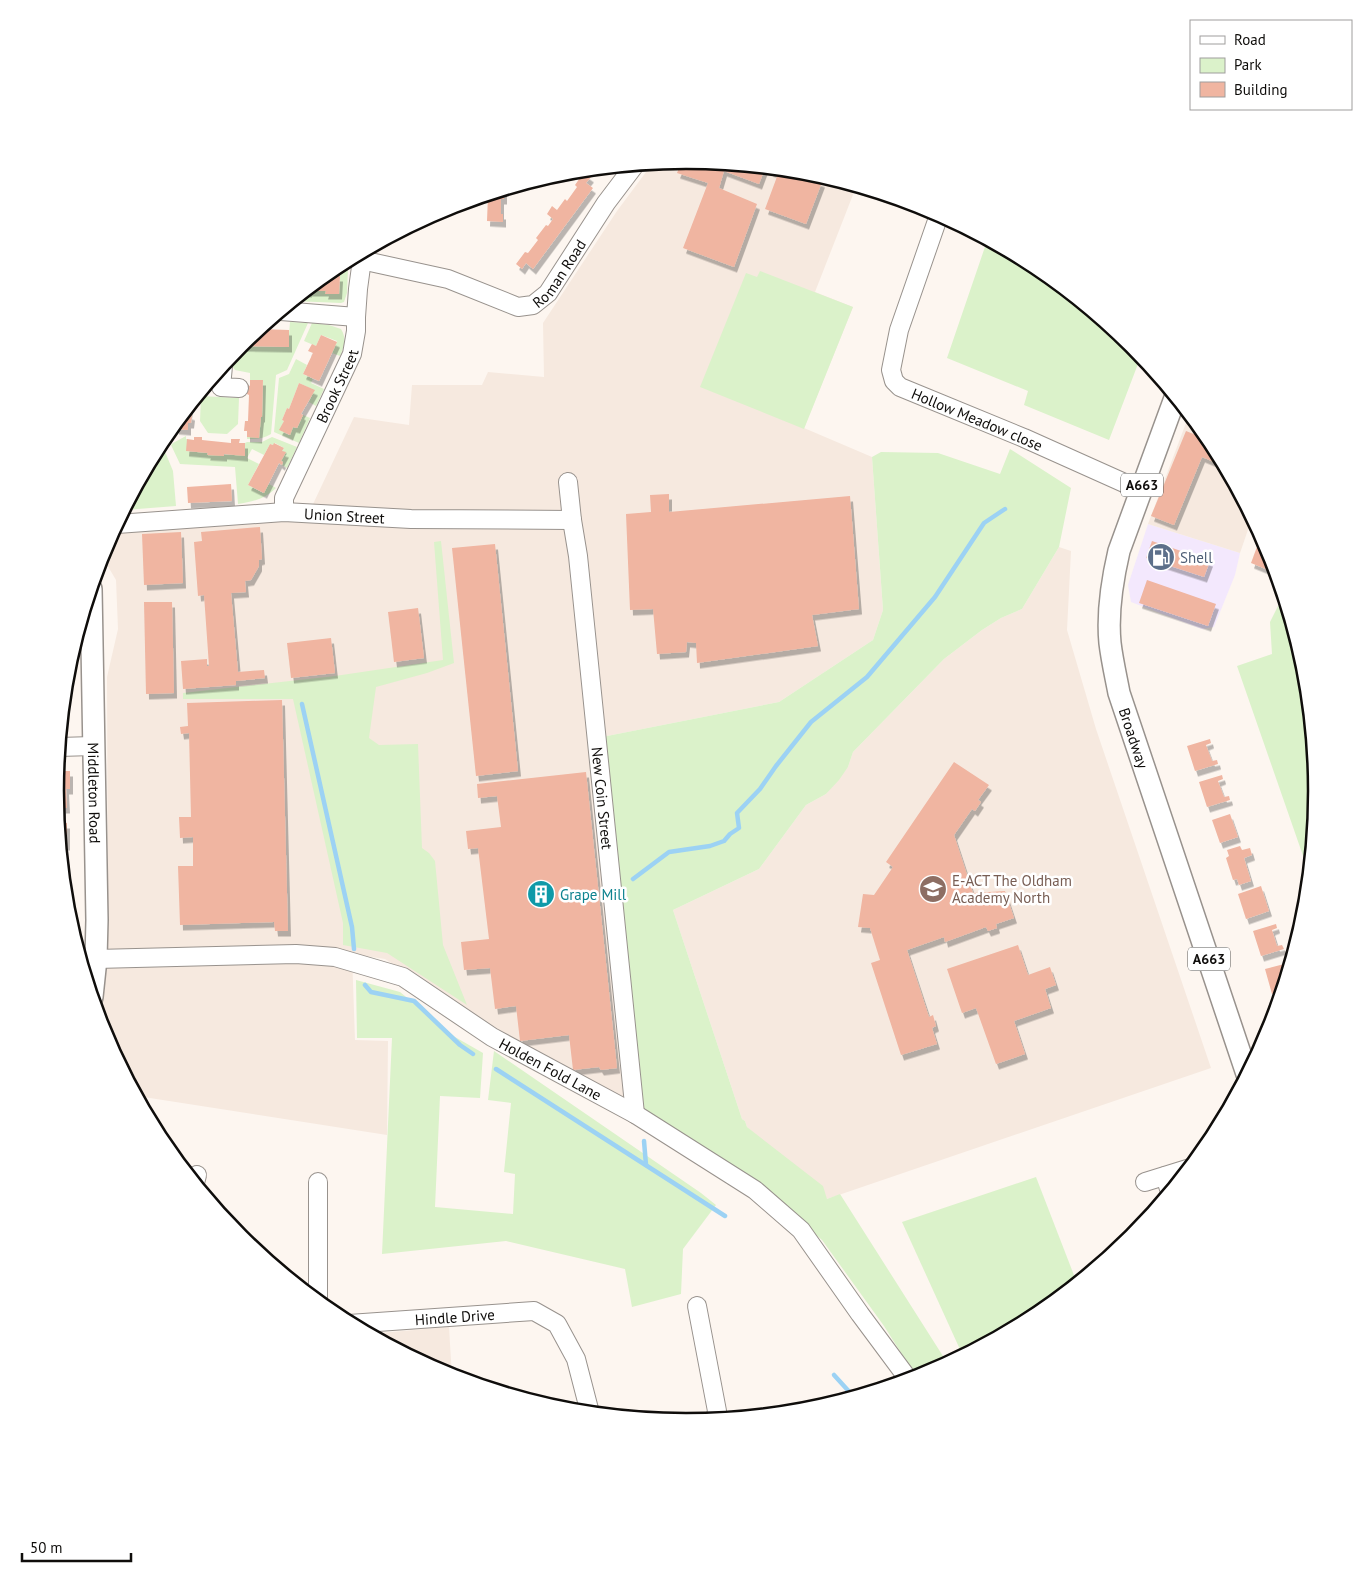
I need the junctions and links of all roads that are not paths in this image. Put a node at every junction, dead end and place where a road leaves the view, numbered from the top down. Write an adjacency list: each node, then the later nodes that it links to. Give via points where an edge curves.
1 (629, 173): 3 (street, Roman Road, via 548,293 533,305 518,307 448,279)
2 (936, 222): 11 (street, Hollow Meadow close, via 898,330 891,370 894,381 900,387)
3 (368, 257)
4 (361, 261): 6 (street, Brook Street)
5 (290, 313): 6 (street)
6 (356, 317): 12 (street, Brook Street, via 352,354 284,498)
7 (214, 386): 8 (street)
8 (239, 388)
9 (1173, 405): 11 (main road, Broadway / A663)
10 (568, 482): 13 (street, New Coin Street)
11 (1140, 490): 20 (main road, Broadway / A663, via 1119,551 1110,600 1110,642 1118,693)
12 (284, 512): 13 (street, Union Street, via 412,519); 14 (street, Union Street)
13 (572, 520): 21 (street, New Coin Street)
14 (125, 523)
15 (90, 613): 16 (main road, Middleton Road)
16 (93, 746): 17 (street); 18 (main road, Middleton Road)
17 (65, 748)
18 (96, 959): 19 (main road, Middleton Road); 21 (street, Holden Fold Lane, via 296,954 352,962 403,977 492,1037)
19 (94, 981)
20 (1244, 1066)
21 (635, 1114): 28 (street, Holden Fold Lane, via 755,1190 801,1230)
22 (318, 1182): 25 (street)
23 (1145, 1182): 24 (street)
24 (1167, 1184)
25 (318, 1293)
26 (697, 1306): 30 (street)
27 (363, 1323): 29 (street, Hindle Drive, via 534,1311 557,1324 576,1359)
28 (904, 1374)
29 (588, 1405)
30 (717, 1413)

